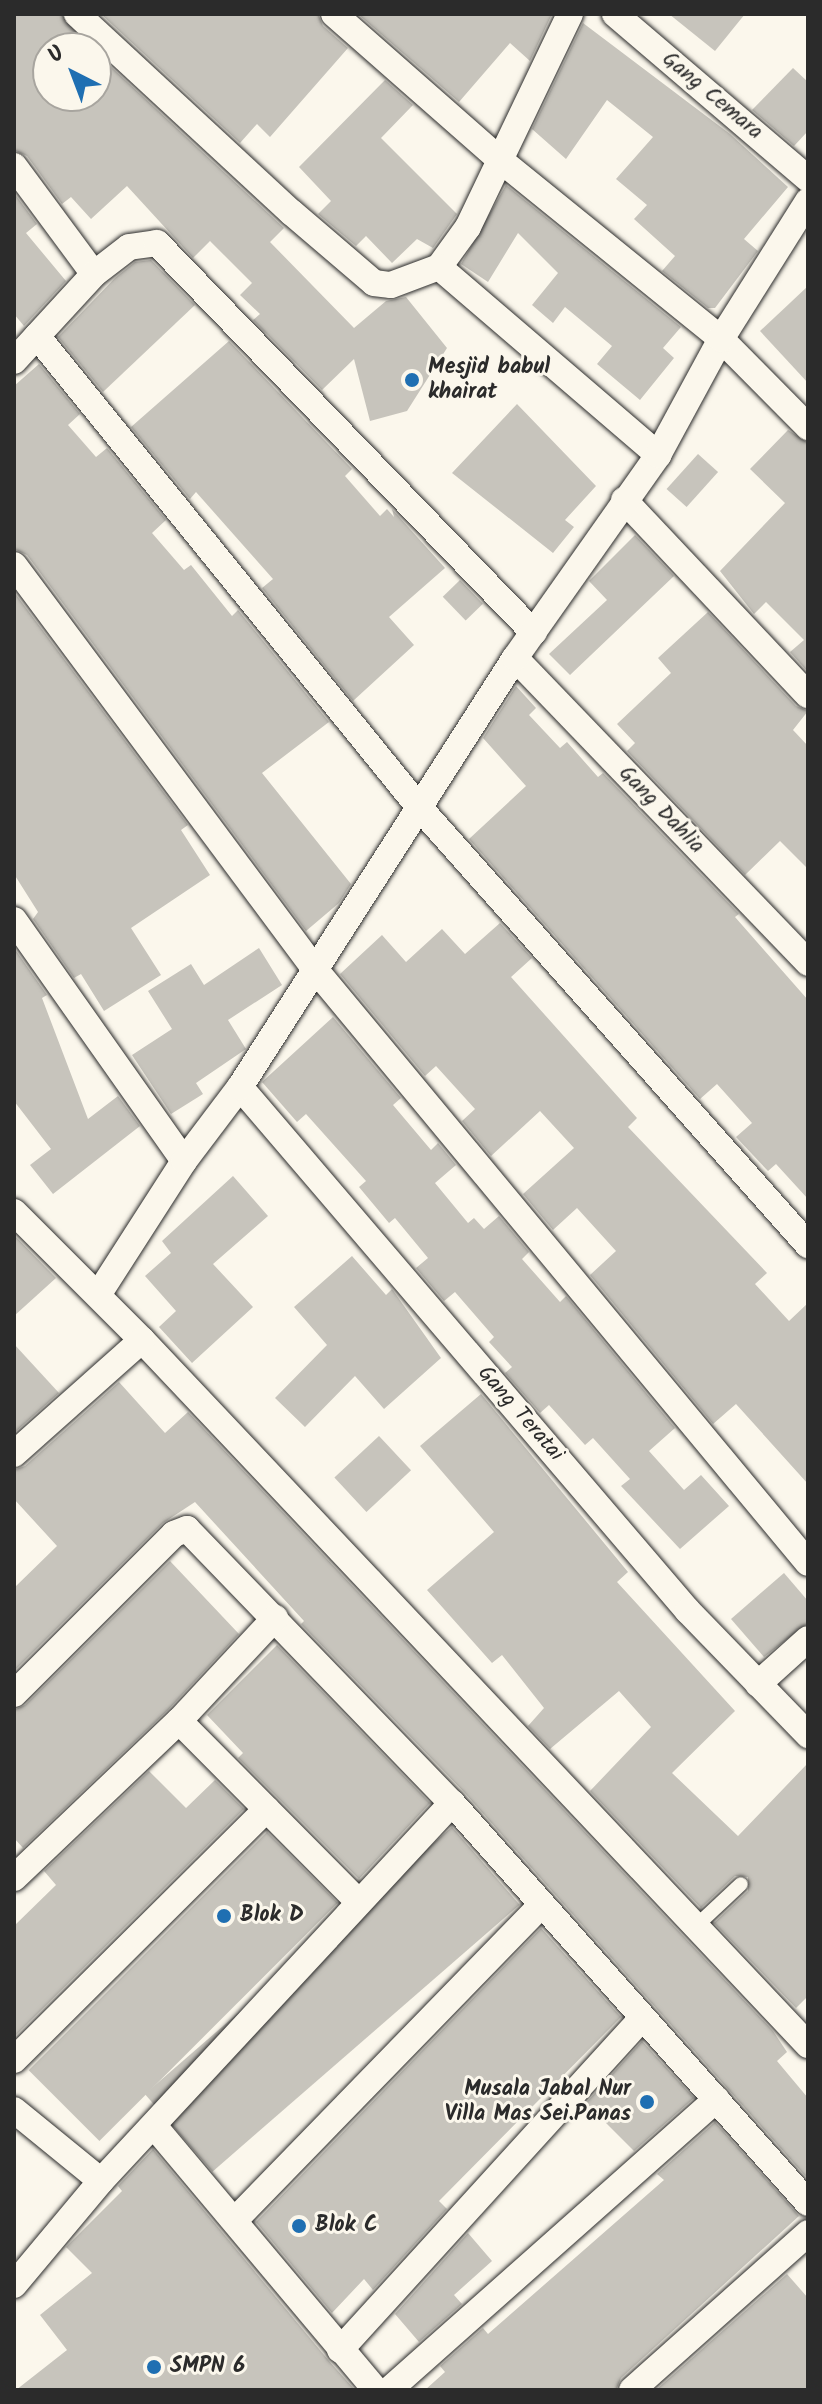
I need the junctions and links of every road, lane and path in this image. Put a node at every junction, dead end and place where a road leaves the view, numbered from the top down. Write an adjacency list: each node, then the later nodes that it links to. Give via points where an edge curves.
1 (77, 14): 9 (street, via 374,283 406,282)
2 (334, 14): 5 (street)
3 (570, 14): 5 (street)
4 (615, 14): 7 (street, Gang Cemara)
5 (499, 159): 9 (street, via 468,227); 12 (street)
6 (14, 166): 10 (street)
7 (808, 179)
8 (808, 201): 12 (street)
9 (439, 267): 15 (street)
10 (94, 274): 11 (street); 18 (street, via 144,241 167,250)
11 (37, 336): 13 (street); 21 (street)
12 (721, 339): 14 (street); 15 (street)
13 (14, 361)
14 (808, 427)
15 (658, 455): 16 (street)
16 (624, 500): 18 (street); 20 (street)
17 (14, 565): 24 (street)
18 (534, 633): 19 (street)
19 (515, 658): 21 (street); 23 (street, Gang Dahlia)
20 (808, 695)
21 (419, 807): 24 (street); 28 (street)
22 (14, 920): 26 (street)
23 (808, 963)
24 (314, 968): 25 (street); 32 (street)
25 (240, 1087): 26 (street); 35 (street, Gang Teratai, via 688,1611)
26 (184, 1161): 29 (street)
27 (14, 1212): 29 (street)
28 (808, 1245)
29 (98, 1295): 30 (street)
30 (142, 1340): 31 (street); 45 (street)
31 (14, 1454)
32 (808, 1563)
33 (275, 1618): 36 (street, via 193,1534 180,1529); 37 (street); 39 (street)
34 (808, 1639): 35 (street)
35 (758, 1684): 38 (street, Gang Teratai)
36 (14, 1694)
37 (179, 1721): 40 (street); 41 (street)
38 (808, 1735)
39 (452, 1803): 43 (street); 44 (street)
40 (267, 1809): 43 (street); 48 (street)
41 (14, 1878)
42 (741, 1884): 45 (lane)
43 (357, 1900): 51 (street)
44 (542, 1904): 46 (street); 54 (street)
45 (694, 1928): 47 (street)
46 (640, 2020): 49 (street); 57 (street)
47 (808, 2045)
48 (14, 2060)
49 (717, 2099): 53 (street); 59 (street)
50 (14, 2110): 52 (street)
51 (155, 2127): 52 (street); 54 (street)
52 (101, 2181): 56 (street)
53 (808, 2203)
54 (236, 2219): 57 (street)
55 (808, 2233): 60 (street)
56 (14, 2285)
57 (340, 2350): 58 (street)
58 (376, 2390)
59 (389, 2390)
60 (632, 2390)

